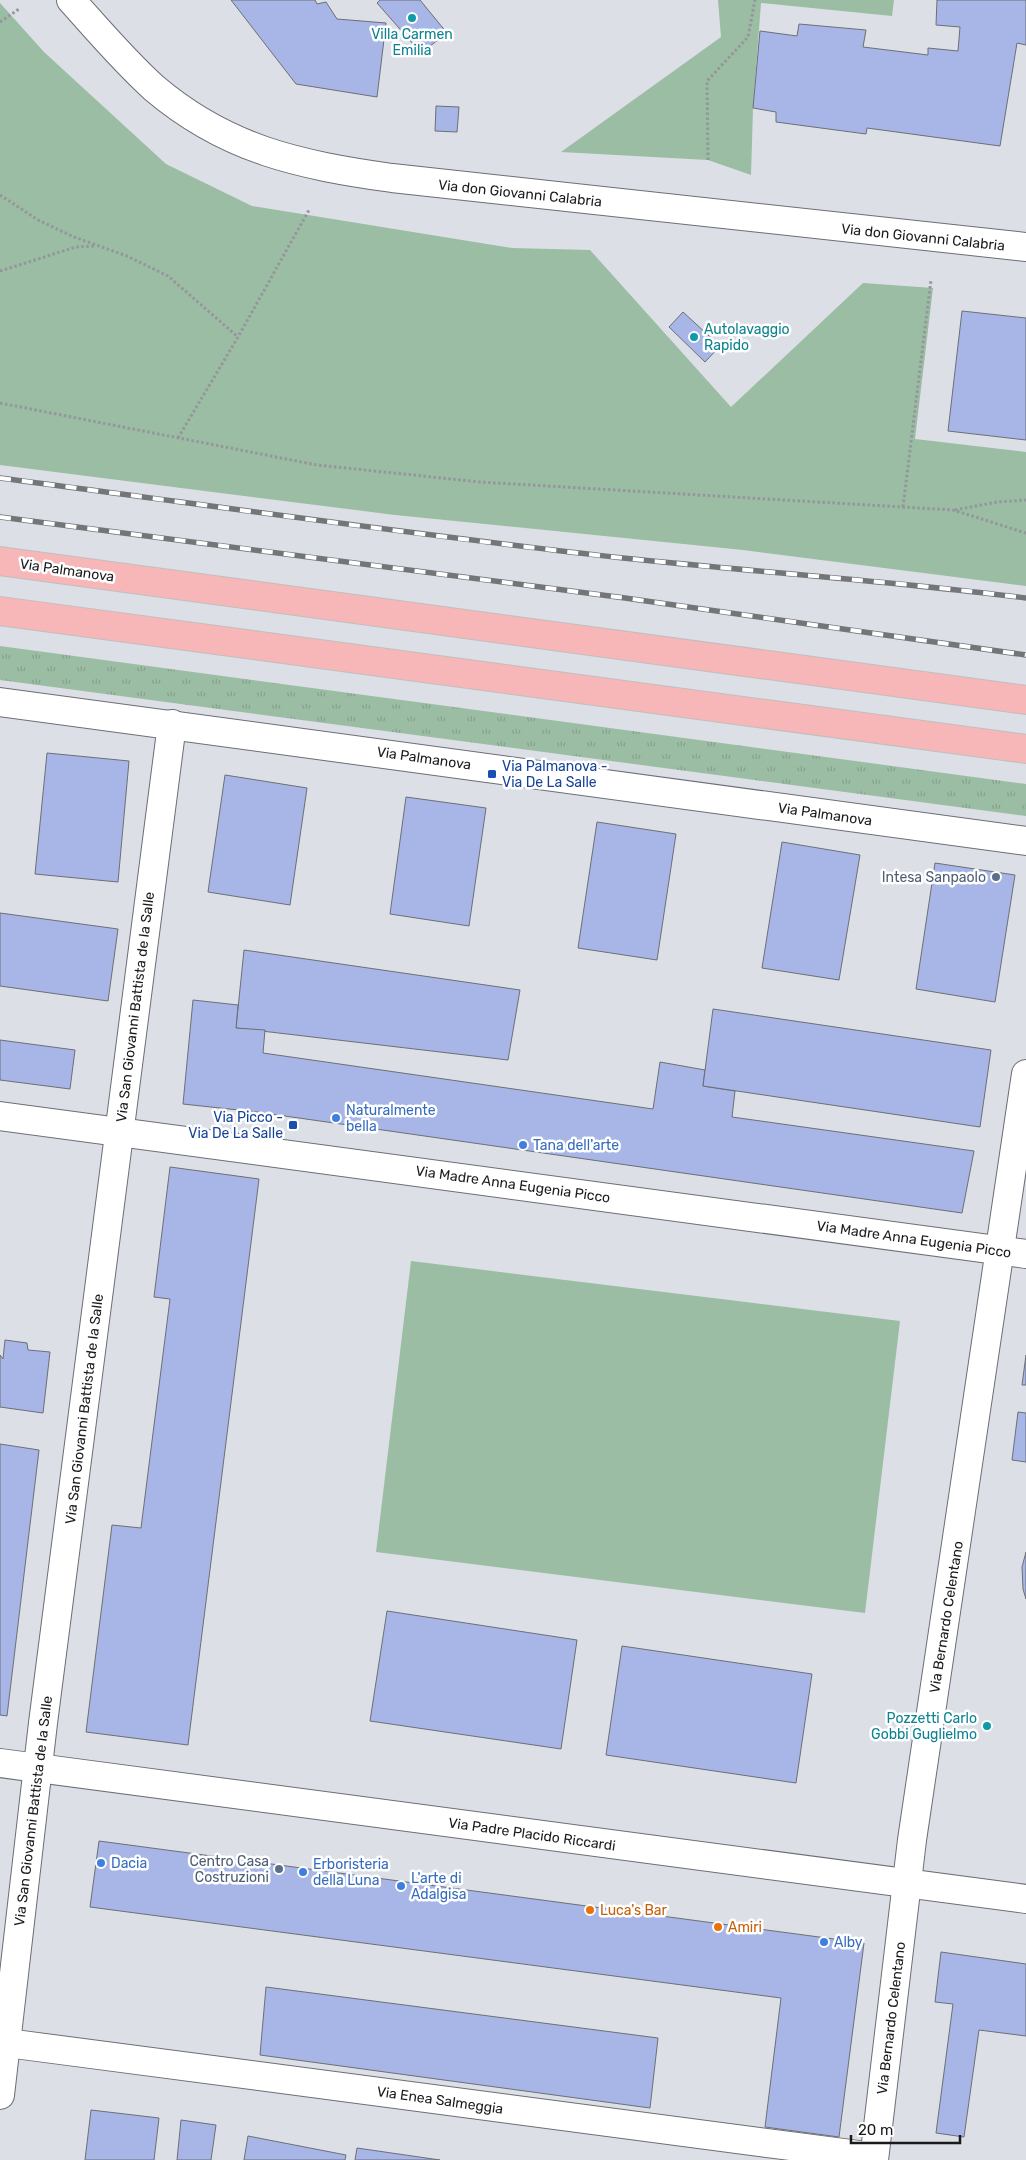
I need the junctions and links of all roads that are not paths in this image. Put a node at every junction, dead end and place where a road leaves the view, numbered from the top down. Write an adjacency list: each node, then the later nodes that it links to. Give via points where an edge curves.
1 (70, 0): 2 (street, Via don Giovanni Calabria, via 129,64 174,104 218,132 297,162 392,178)
2 (1026, 247)
3 (0, 561): 5 (highway, Via Palmanova)
4 (0, 611): 8 (highway)
5 (1026, 700)
6 (0, 702): 7 (street, Via Palmanova)
7 (172, 724): 9 (street, Via Palmanova); 12 (street, Via San Giovanni Battista de la Salle)
8 (1026, 749)
9 (1026, 841)
10 (1026, 1074): 13 (street, Via Bernardo Celentano)
11 (0, 1116): 12 (street, Via Madre Anna Eugenia Picco)
12 (119, 1131): 13 (street, Via Madre Anna Eugenia Picco); 15 (street, Via San Giovanni Battista de la Salle)
13 (1013, 1252): 16 (street, Via Bernardo Celentano)
14 (0, 1762): 15 (street, Via Padre Placido Riccardi)
15 (38, 1769): 16 (street, Via Padre Placido Riccardi); 18 (street, Via San Giovanni Battista de la Salle)
16 (906, 1883): 17 (street, Via Padre Placido Riccardi); 20 (street, Via Bernardo Celentano)
17 (1026, 1899)
18 (7, 2042): 19 (street, Via San Giovanni Battista de la Salle); 20 (street, Via Enea Salmeggia)
19 (0, 2095)
20 (874, 2159)

